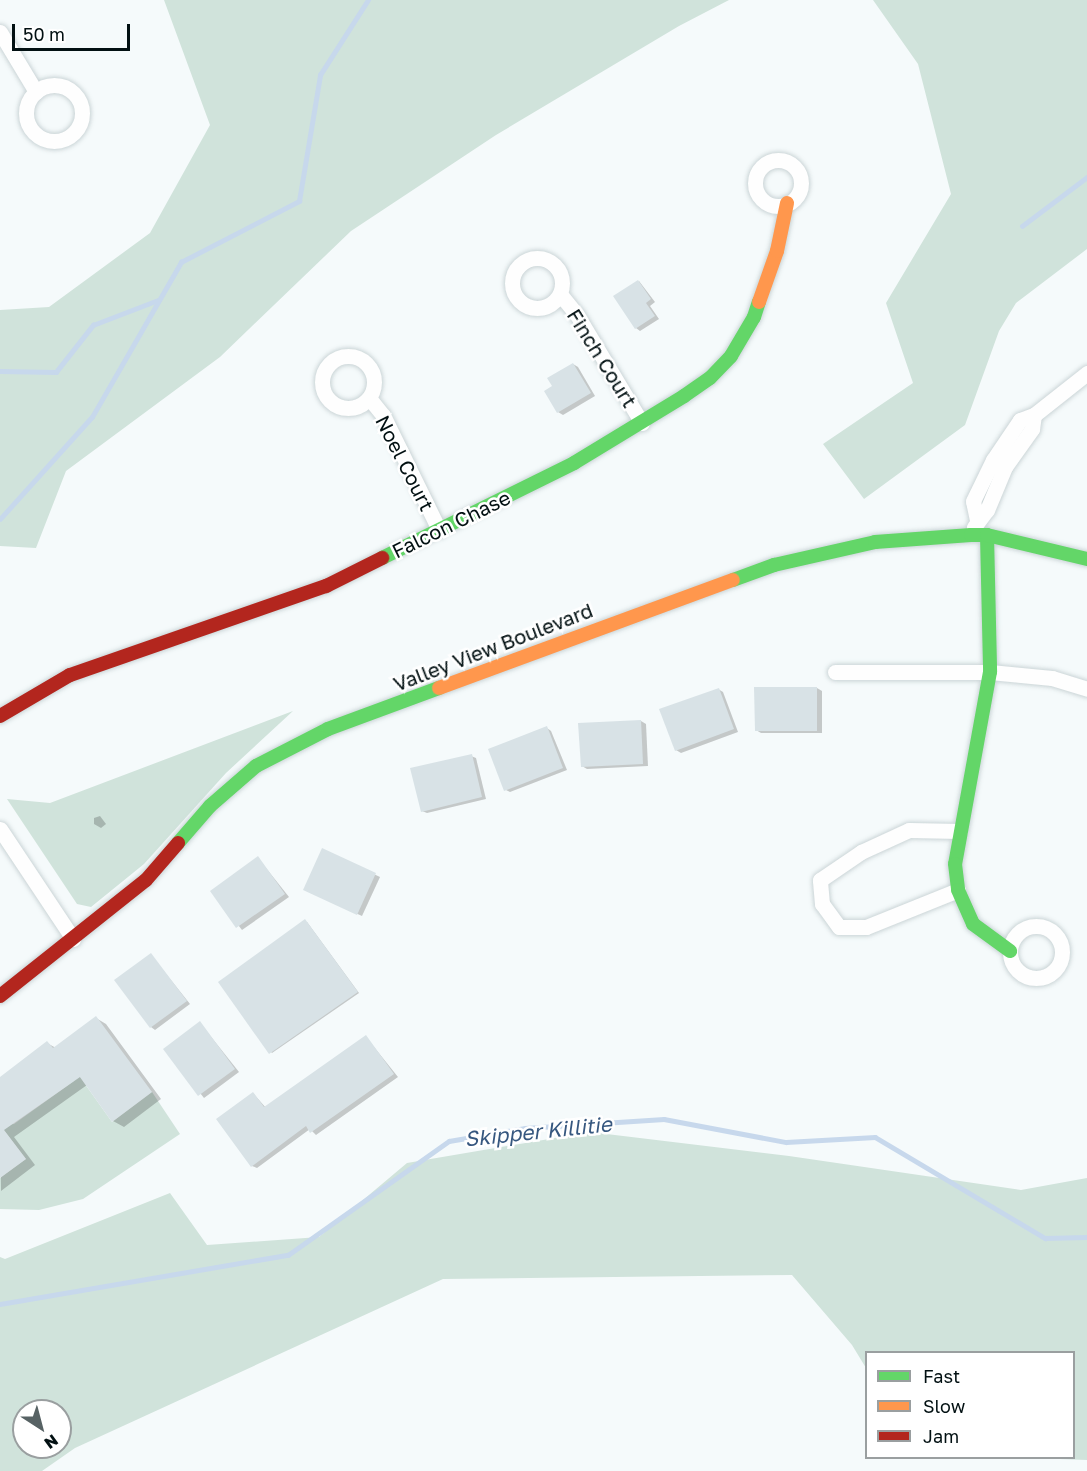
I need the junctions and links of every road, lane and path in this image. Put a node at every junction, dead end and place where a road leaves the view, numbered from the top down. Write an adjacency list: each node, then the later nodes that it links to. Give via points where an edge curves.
1 (0, 32): 2 (street)
2 (36, 92)
3 (788, 203): 7 (street, Falcon Chase, via 777,251 754,317 731,356 710,378)
4 (560, 294): 7 (street, Finch Court, via 577,315)
5 (1087, 373): 8 (street, via 1035,416 1032,429 1005,467 987,510)
6 (369, 398): 9 (street, Noel Court, via 383,415)
7 (642, 423): 9 (street, Falcon Chase, via 574,463)
8 (974, 527): 10 (street, Valley View Boulevard); 19 (street, Valley View Boulevard, via 875,542 774,565 328,729 256,766 210,806 146,880)
9 (439, 530): 15 (street, Falcon Chase, via 326,586 70,675)
10 (987, 535): 11 (street, Valley View Boulevard); 13 (street)
11 (1087, 559)
12 (835, 672): 13 (street)
13 (990, 672): 14 (street, via 1052,678); 17 (street)
14 (1087, 690)
15 (0, 716)
16 (0, 829): 19 (street)
17 (960, 831): 18 (street, via 955,864); 18 (street, via 909,830 861,852 820,880 822,904 839,927 866,927)
18 (958, 890): 20 (street, via 973,924)
19 (73, 939): 21 (street, Valley View Boulevard)
20 (1010, 951)
21 (0, 996)

